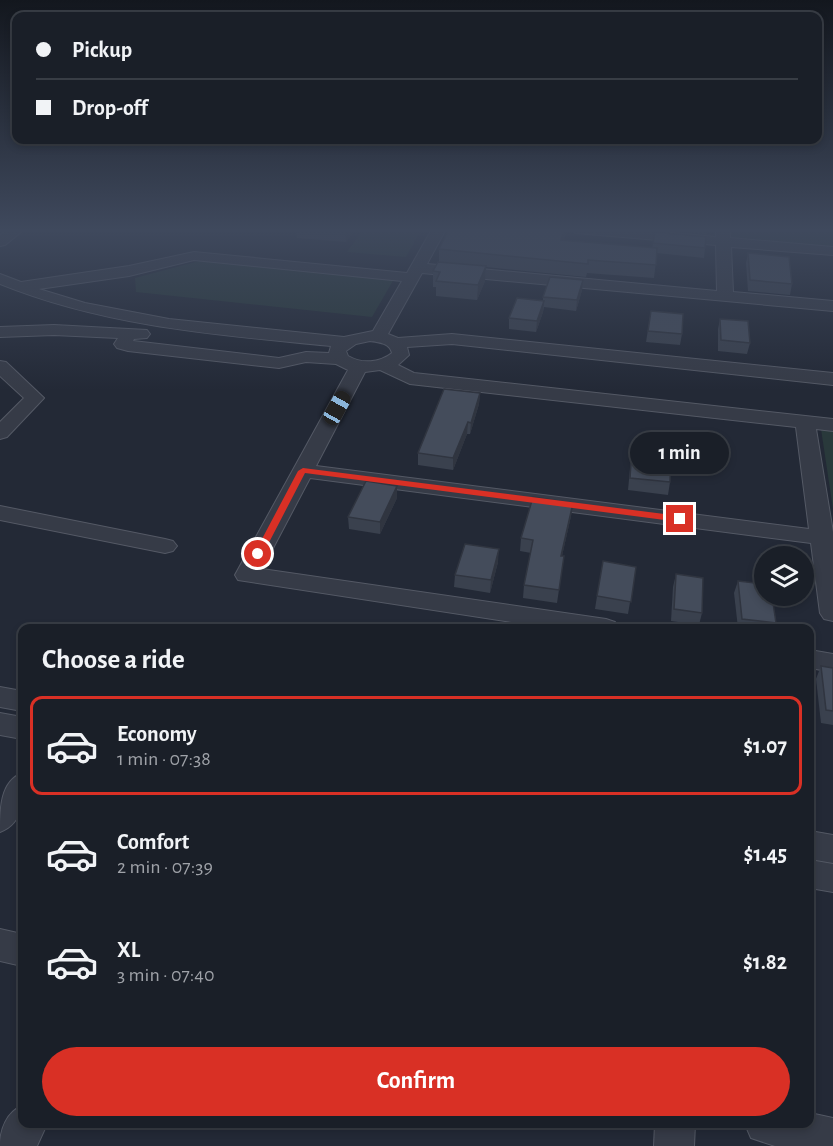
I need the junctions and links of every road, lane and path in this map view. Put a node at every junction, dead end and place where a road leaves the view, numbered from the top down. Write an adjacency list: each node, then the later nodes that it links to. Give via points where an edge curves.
1 (8, 282): 6 (street)
2 (51, 282): 6 (street)
3 (410, 282): 10 (street)
4 (543, 282): 7 (street)
5 (725, 282): 7 (street)
6 (18, 287): 12 (street, via 69,304 143,319 163,309 312,325)
7 (725, 296): 8 (street)
8 (833, 306)
9 (0, 332): 12 (street, via 129,333 123,344 128,346 279,363)
10 (378, 337): 11 (street); 12 (street)
11 (398, 345): 13 (street, via 400,355); 15 (street, via 452,339); 16 (street)
12 (347, 352): 13 (street); 21 (street)
13 (387, 364): 17 (street); 18 (street, via 410,378)
14 (0, 366): 20 (street, via 35,398)
15 (833, 379)
16 (833, 392)
17 (833, 411)
18 (805, 422): 19 (street); 23 (street)
19 (833, 425)
20 (0, 433)
21 (303, 471): 23 (street); 26 (street, via 247,574)
22 (0, 513): 24 (street)
23 (827, 538): 25 (street)
24 (165, 546)
25 (833, 613)
26 (579, 624)
27 (814, 660): 28 (street)
28 (833, 663)
29 (0, 697): 30 (street)
30 (18, 700)
31 (0, 724): 32 (street)
32 (18, 727)
33 (18, 791): 34 (street)
34 (0, 819)
35 (814, 846): 36 (street)
36 (833, 849)
37 (814, 875): 38 (street)
38 (833, 878)
39 (0, 945): 40 (street)
40 (18, 949)
41 (25, 1128): 45 (street)
42 (675, 1128): 46 (street)
43 (784, 1128): 44 (street)
44 (833, 1138)
45 (15, 1146)
46 (674, 1146)

